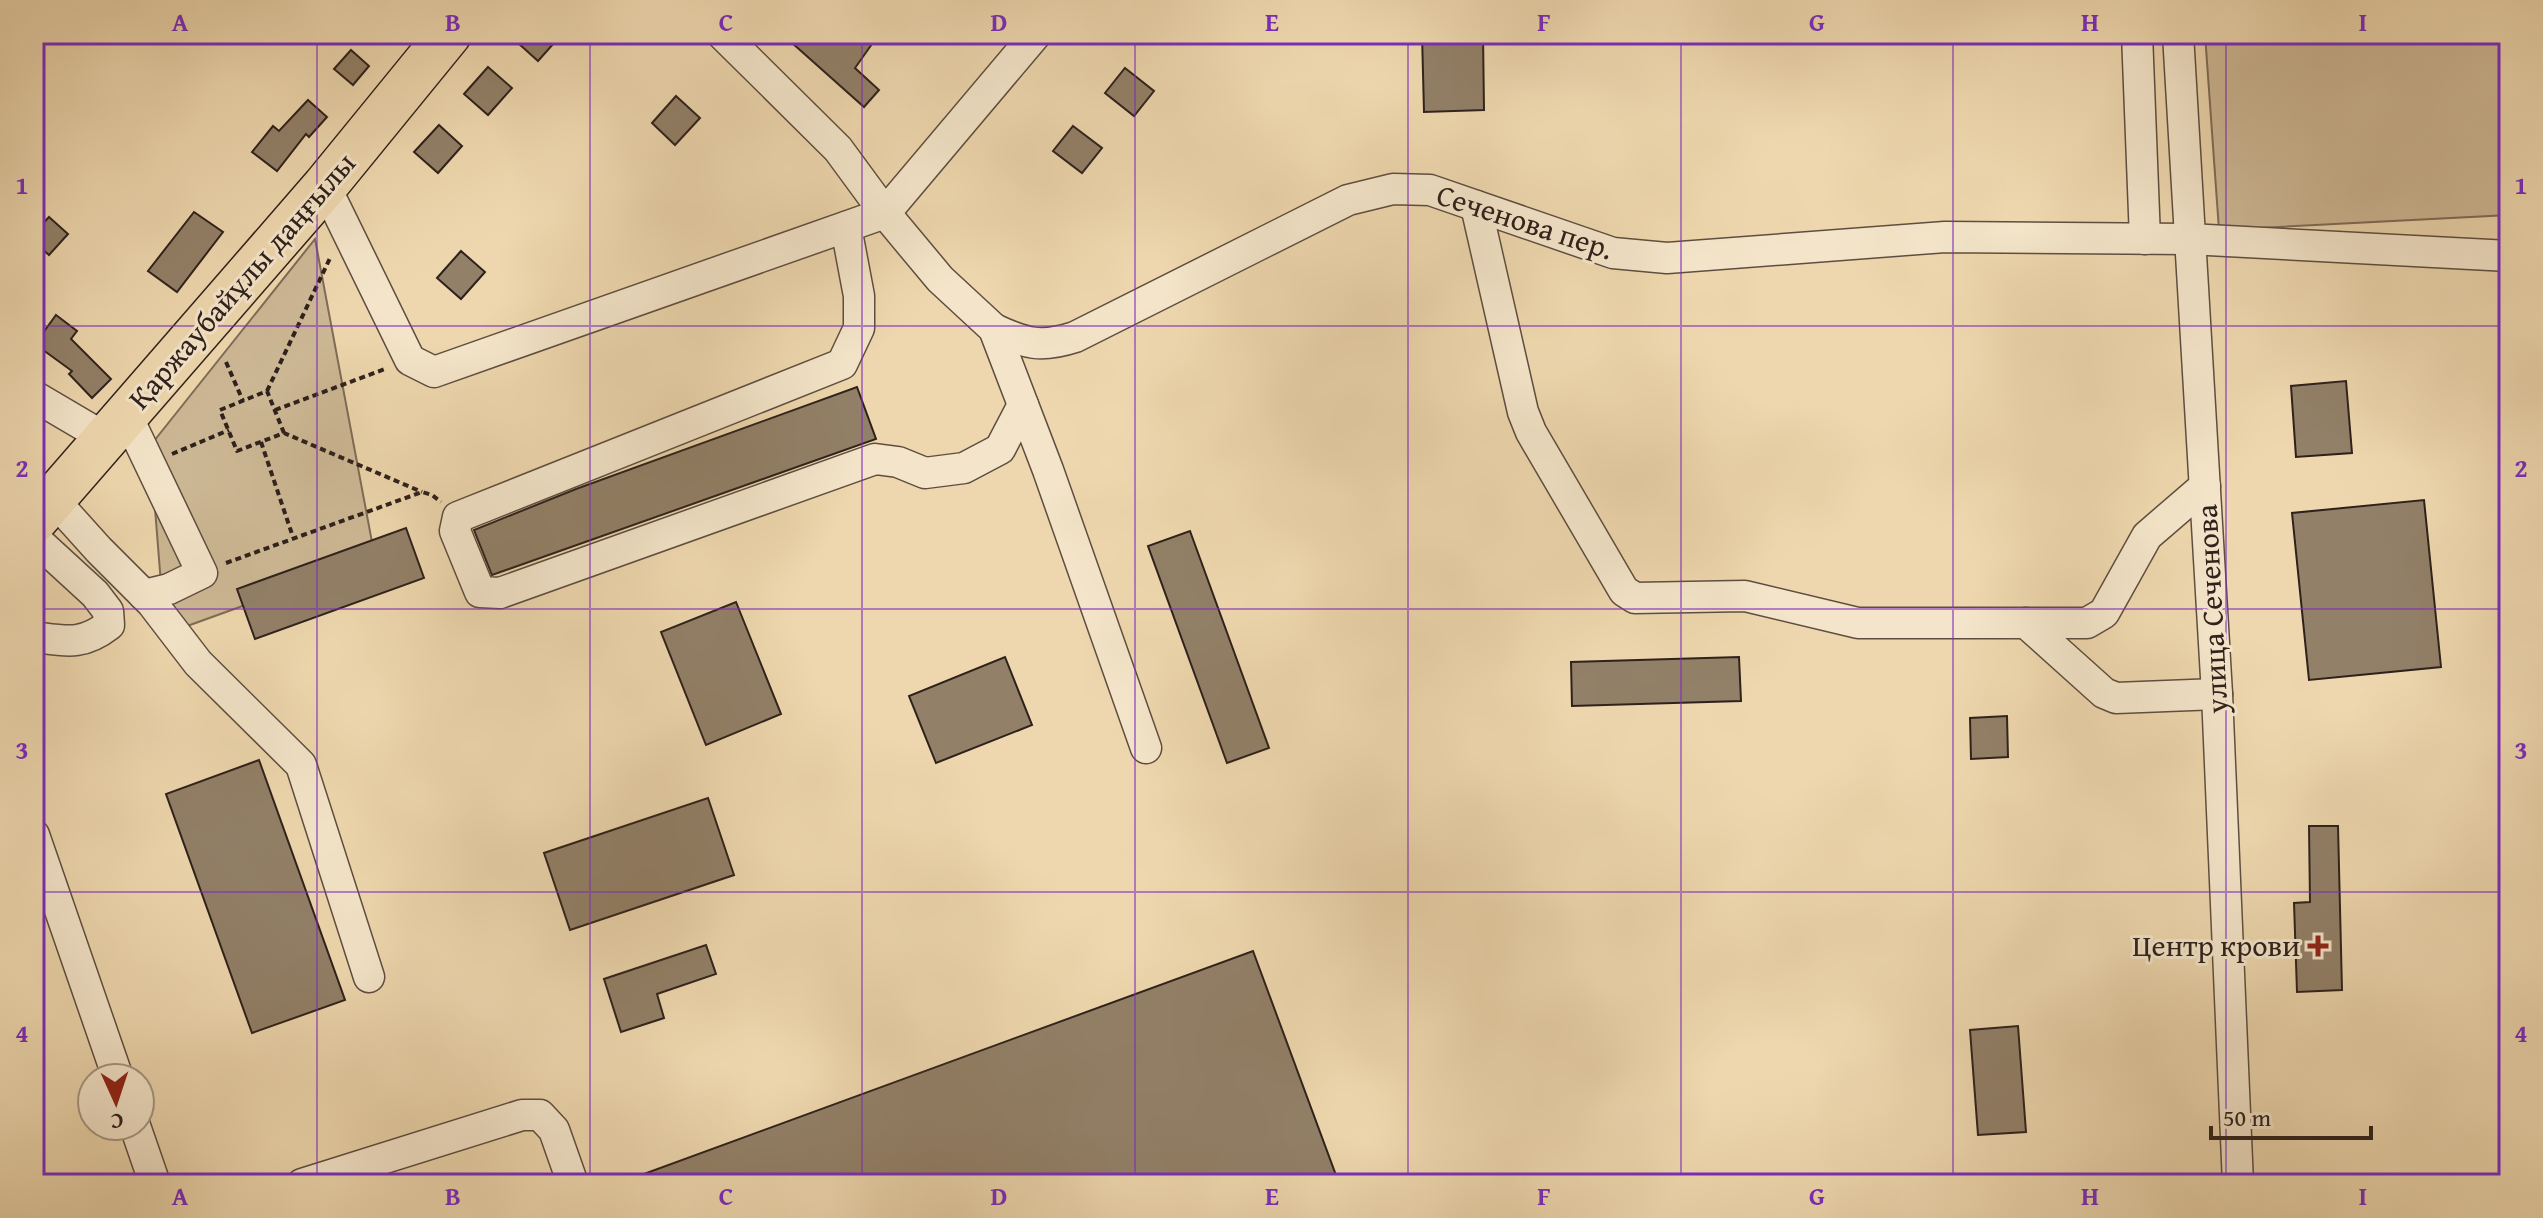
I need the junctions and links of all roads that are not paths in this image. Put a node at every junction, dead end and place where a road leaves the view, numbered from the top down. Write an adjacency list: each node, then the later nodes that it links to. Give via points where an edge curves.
1 (722, 34): 8 (street, via 838,149)
2 (1036, 34): 8 (street)
3 (2137, 34): 10 (street)
4 (2178, 34): 11 (street, улица Сеченова)
5 (449, 35): 6 (highway, Қаржаубайұлы даңғылы)
6 (325, 186): 9 (street, via 410,360 434,372); 16 (highway, Қаржаубайұлы даңғылы)
7 (1476, 206): 10 (street, Сеченова пер., via 1613,253 1667,258 1945,237); 13 (street, Сеченова пер., via 1430,190 1393,189 1348,200 1075,337 1052,345 1022,342); 21 (street, via 1527,422 1624,591 1635,598 1745,596 1858,623)
8 (885, 213): 9 (street); 13 (street, via 940,279)
9 (846, 227): 15 (street, via 859,296 859,328 842,364 458,517 455,531 480,592 500,593 875,459 925,473 964,468 1000,449)
10 (2145, 239): 11 (street, Сеченова пер.)
11 (2189, 239): 12 (street, Сеченова пер.); 17 (street, улица Сеченова)
12 (2509, 256)
13 (994, 329): 15 (street)
14 (34, 396): 16 (street)
15 (1023, 405): 24 (street)
16 (117, 428): 18 (highway, Қаржаубайұлы даңғылы); 20 (street, via 149,463 202,573)
17 (2205, 486): 21 (street, via 2147,536 2104,613 2087,623); 23 (street, улица Сеченова)
18 (44, 510): 20 (street, via 99,550)
19 (34, 538): 22 (street, via 95,594 108,611 109,625 92,638)
20 (144, 595): 26 (street, via 198,663 301,765)
21 (2026, 623): 23 (street, via 2116,698)
22 (34, 637)
23 (2217, 694): 32 (street, улица Сеченова)
24 (1146, 748)
25 (34, 835): 27 (street)
26 (369, 977)
27 (112, 1062)
28 (141, 1142): 30 (street)
29 (310, 1183): 31 (street, via 522,1115 540,1115 554,1130)
30 (155, 1184)
31 (573, 1184)
32 (2238, 1184)

